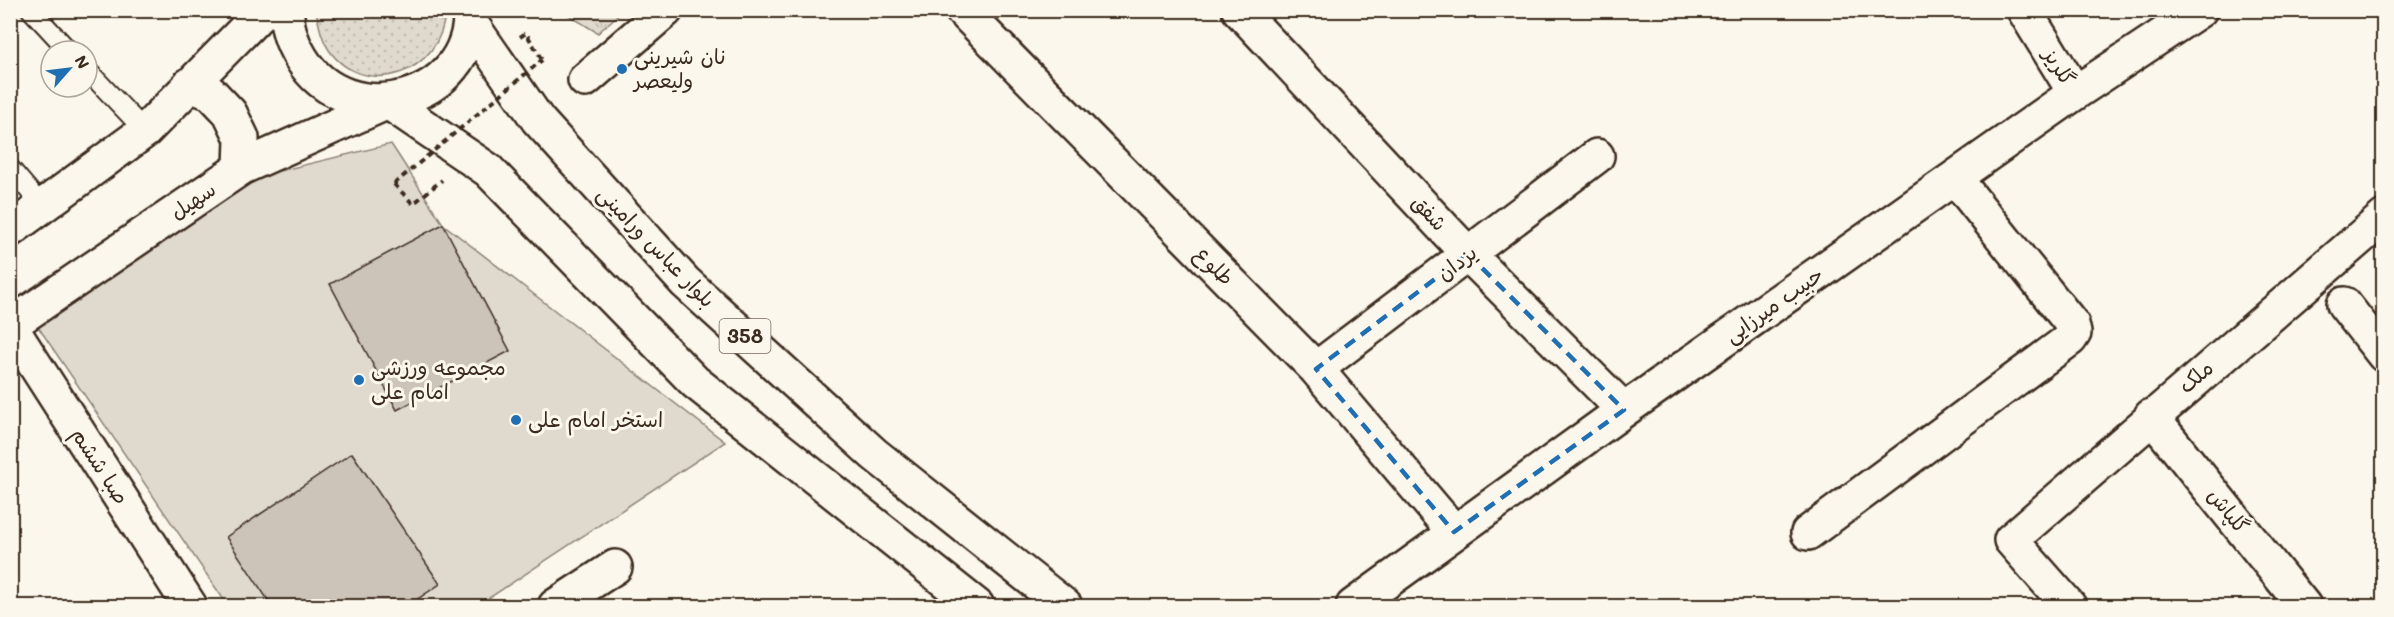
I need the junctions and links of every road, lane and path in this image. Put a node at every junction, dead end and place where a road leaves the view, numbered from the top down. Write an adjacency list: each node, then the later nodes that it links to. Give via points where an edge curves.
1 (30, 10): 11 (lane)
2 (264, 10): 14 (street)
3 (287, 10): 16 (street, via 293,45 308,70 331,89 359,100)
4 (666, 10): 12 (street)
5 (962, 10): 30 (street, طلوع)
6 (1239, 10): 26 (street, شفق)
7 (2024, 10): 15 (street, گلریز)
8 (2200, 10): 15 (street, حبیب میرزایی)
9 (472, 14): 16 (street, via 461,51 443,76 418,93); 39 (street, بلوار عباس ورامینی / 358, via 538,120 685,282 874,454)
10 (526, 33): 22 (path, bridge, via 542,60 394,184)
11 (58, 39)
12 (585, 80)
13 (99, 83): 17 (lane)
14 (189, 85): 17 (street); 20 (street, via 211,93 230,112 242,138)
15 (2075, 93): 21 (street, حبیب میرزایی)
16 (388, 102): 20 (street, سهیل); 38 (street, via 488,170 695,382)
17 (145, 131): 23 (street)
18 (1597, 156): 26 (street, یزدان)
19 (10, 168): 23 (lane)
20 (241, 168): 28 (street, سهیل)
21 (1956, 178): 31 (street, حبیب میرزایی); 34 (street, via 2072,324 2074,333)
22 (413, 204)
23 (44, 207): 25 (street)
24 (2384, 217): 32 (street, ملک)
25 (10, 230)
26 (1468, 254): 30 (street, یزدان); 31 (street, شفق)
27 (2344, 304): 29 (street)
28 (10, 326): 36 (street, صبا ششم)
29 (2384, 356)
30 (1316, 369): 33 (street, طلوع)
31 (1624, 410): 33 (street, حبیب میرزایی)
32 (2151, 416): 41 (street, ملک, via 2011,540); 42 (street, گلپاش)
33 (1454, 532): 40 (street, حبیب میرزایی)
34 (1808, 533)
35 (615, 567): 37 (street)
36 (189, 606)
37 (555, 606)
38 (977, 606)
39 (1065, 606)
40 (1353, 606)
41 (2069, 606)
42 (2304, 606)

